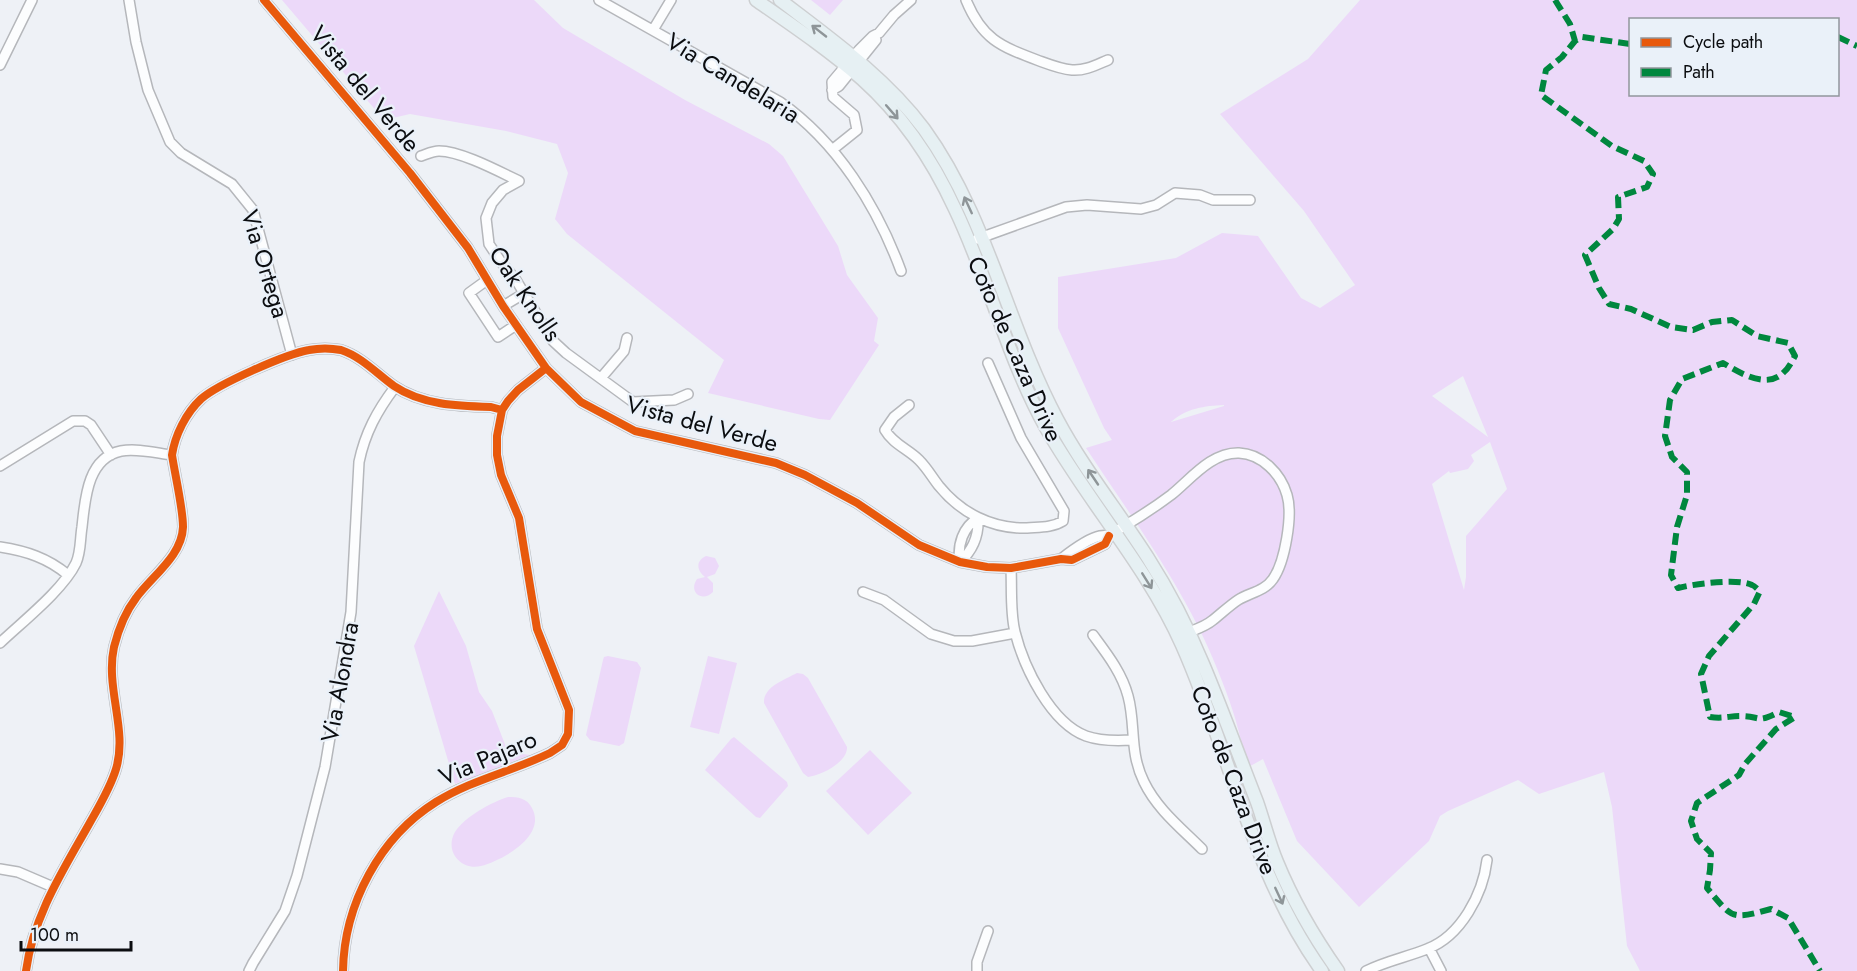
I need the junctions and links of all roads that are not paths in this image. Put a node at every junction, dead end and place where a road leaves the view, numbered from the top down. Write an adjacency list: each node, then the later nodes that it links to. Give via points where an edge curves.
1 (32, 0): 13 (street)
2 (129, 0): 25 (street, Via Ortega, via 148,90 170,142 232,184 253,210)
3 (264, 0): 20 (street, Vista del Verde, via 410,173)
4 (599, 0): 10 (street, Via Candelaria)
5 (671, 0): 10 (street)
6 (756, 0): 12 (main road, Coto de Caza Drive)
7 (780, 0): 12 (main road, Coto de Caza Drive, one-way to 7)
8 (911, 0): 12 (street)
9 (966, 0): 11 (street, via 974,18 996,43 1073,70)
10 (653, 30): 14 (street, Via Candelaria, via 780,102 802,117)
11 (1108, 60)
12 (852, 64): 14 (street, via 832,82 832,90 833,98 854,115 856,130); 17 (main road, Coto de Caza Drive, one-way to 12, via 950,171 923,128 889,88); 18 (main road, Coto de Caza Drive, one-way to 18, via 920,147)
13 (0, 65)
14 (832, 150): 19 (street, Via Candelaria, via 873,210)
15 (421, 156): 21 (street, Oak Knolls, via 437,150 448,152 519,181 492,203 486,218 489,244)
16 (1250, 200): 17 (street, via 1214,200 1175,193 1141,209 1066,207)
17 (982, 237): 18 (street); 37 (main road, Coto de Caza Drive, one-way to 17, via 1040,386)
18 (969, 242): 37 (main road, Coto de Caza Drive, via 1043,423)
19 (901, 271)
20 (487, 280): 22 (street, Vista del Verde); 23 (street, via 469,292 498,337)
21 (525, 293): 22 (street); 28 (street, Oak Knolls, via 553,341)
22 (503, 306): 23 (street, Vista del Verde)
23 (516, 325): 27 (street, Vista del Verde)
24 (627, 338): 28 (street, via 624,351)
25 (292, 355): 29 (street, via 309,350 340,350 356,356); 34 (street, via 231,381 200,400 184,421)
26 (988, 363): 36 (street, via 1012,422 1064,516 1063,521 1050,527 1013,528)
27 (546, 368): 32 (street, via 518,390); 39 (street, Vista del Verde, via 581,402 635,431 776,463 857,503 919,545)
28 (601, 378): 30 (street, Oak Knolls, via 633,402 674,400)
29 (395, 387): 32 (street, via 420,401); 55 (street, Via Alondra, via 375,415 359,462 351,612 325,767 285,911)
30 (688, 394)
31 (909, 405): 36 (street, via 885,430 890,440 918,459 952,501)
32 (502, 410): 56 (street, Via Pajaro, via 497,436 501,475 519,518 537,629 569,710 568,734 562,745 550,753 438,801 396,836 364,881 355,903)
33 (111, 455): 34 (street, via 133,451); 35 (street, via 91,425 73,421); 41 (street, via 93,472 87,487 77,560)
34 (171, 455): 51 (street, via 183,527 180,542 125,616 112,665 119,747 117,768)
35 (0, 466)
36 (978, 518): 39 (street, via 968,524 958,550)
37 (1117, 531): 40 (street, Vista del Verde, via 1100,536 1061,559); 43 (main road, Coto de Caza Drive, via 1149,559); 43 (street, Vista del Verde, via 1224,455 1250,454 1266,463 1281,480 1288,497 1288,528 1281,563 1272,581); 58 (main road, Coto de Caza Drive, one-way to 58, via 1165,609 1182,645 1265,866 1283,906)
38 (0, 547): 41 (street, via 35,555)
39 (960, 562): 40 (street, Vista del Verde)
40 (1011, 568): 44 (street)
41 (68, 575): 46 (street)
42 (863, 592): 44 (street, via 884,600 931,634 954,641)
43 (1189, 632): 59 (main road, Coto de Caza Drive, via 1220,704 1276,860 1308,926)
44 (1015, 633): 47 (street, via 1037,686 1061,720 1086,736)
45 (1094, 635): 47 (street, via 1123,680)
46 (0, 643)
47 (1132, 740): 48 (street, via 1144,781 1154,799)
48 (1202, 849)
49 (1487, 860): 53 (street, via 1465,919)
50 (0, 869): 51 (street)
51 (53, 887): 54 (street, via 36,927)
52 (988, 931): 57 (street)
53 (1429, 948): 60 (street); 61 (street)
54 (26, 971)
55 (249, 971)
56 (343, 971)
57 (977, 971)
58 (1322, 971)
59 (1338, 971)
60 (1366, 971)
61 (1441, 971)

